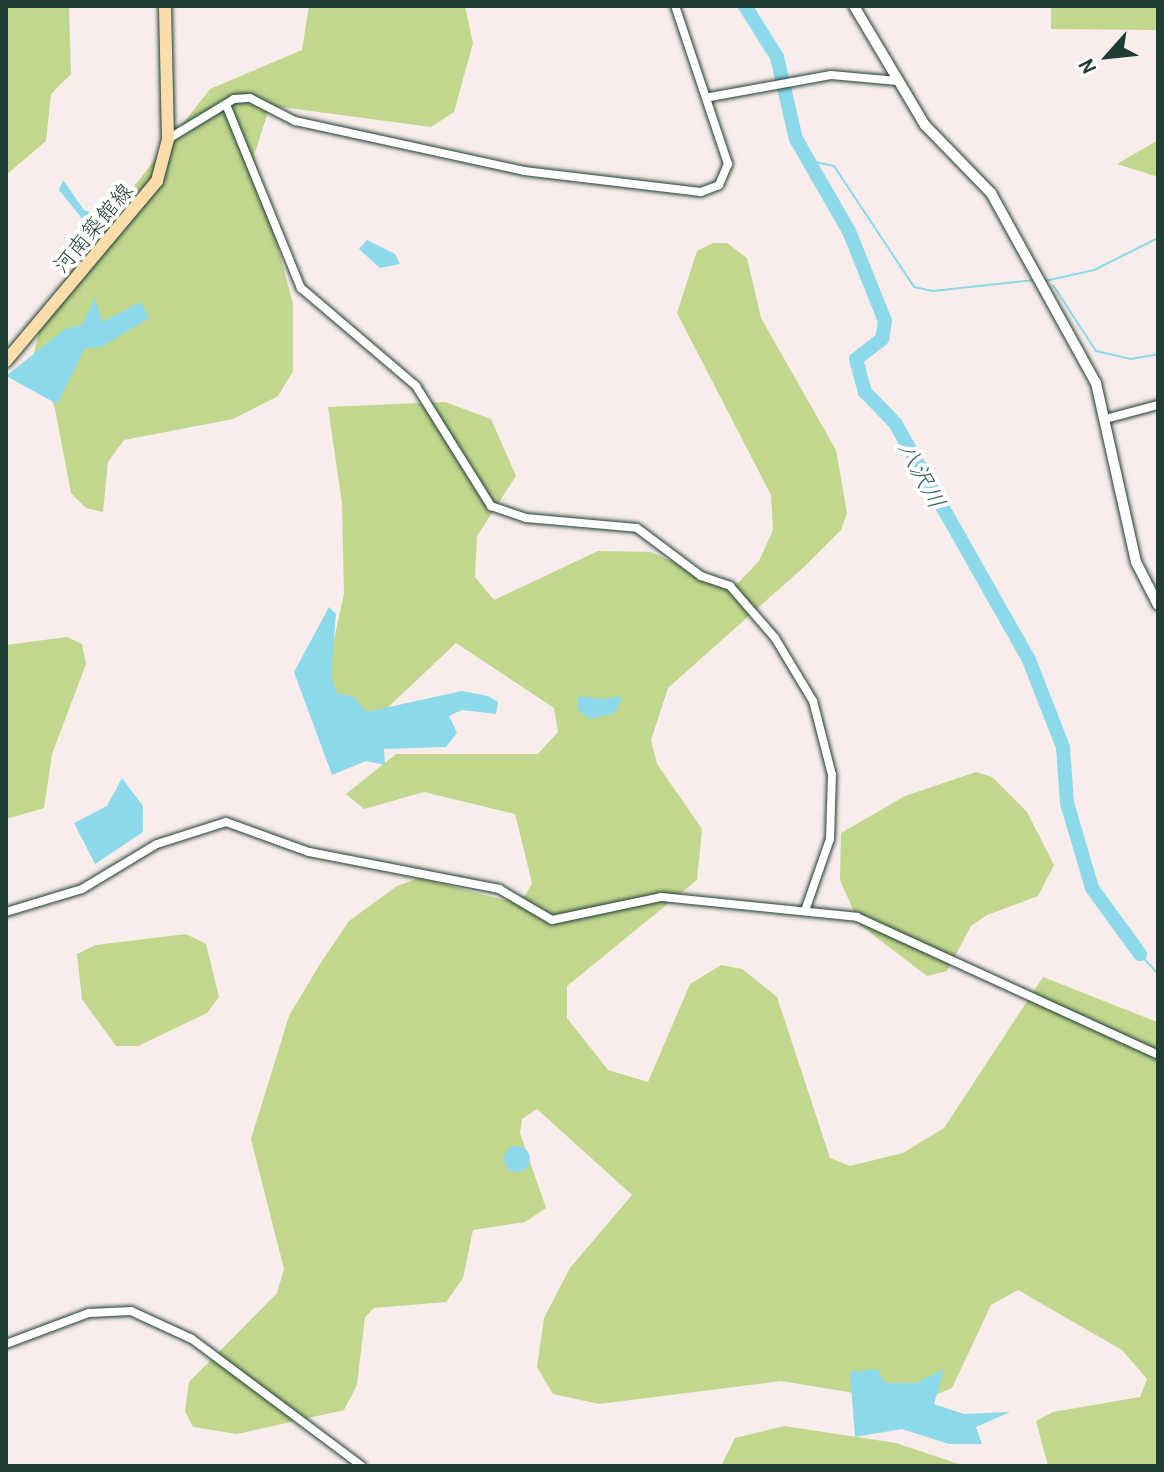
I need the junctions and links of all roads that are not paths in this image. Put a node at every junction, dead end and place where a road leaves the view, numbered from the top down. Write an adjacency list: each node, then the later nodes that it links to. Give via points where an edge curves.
1 (165, 6): 7 (main road, 河南築館線)
2 (675, 6): 5 (street, via 690,63)
3 (854, 6): 4 (street)
4 (898, 81): 5 (street, via 858,73); 10 (street, via 925,125 991,193 1096,383)
5 (710, 97): 6 (street, via 728,175 689,194 597,175 524,171 295,121 250,98)
6 (227, 107): 7 (street); 12 (street, via 301,288 416,386 491,506 526,518 637,528 701,576 730,586 775,638 813,701 832,775 830,839)
7 (168, 139): 8 (main road, 河南築館線, via 144,201)
8 (6, 361)
9 (1158, 405): 10 (street)
10 (1105, 419): 11 (street, via 1136,562)
11 (1158, 605)
12 (806, 908): 13 (street, via 661,897 552,920 499,889 309,852 226,822 157,844 82,889); 14 (street, via 878,924)
13 (6, 912)
14 (1158, 1055)
15 (6, 1344): 16 (street, via 89,1313 131,1311 192,1339)
16 (362, 1466)

